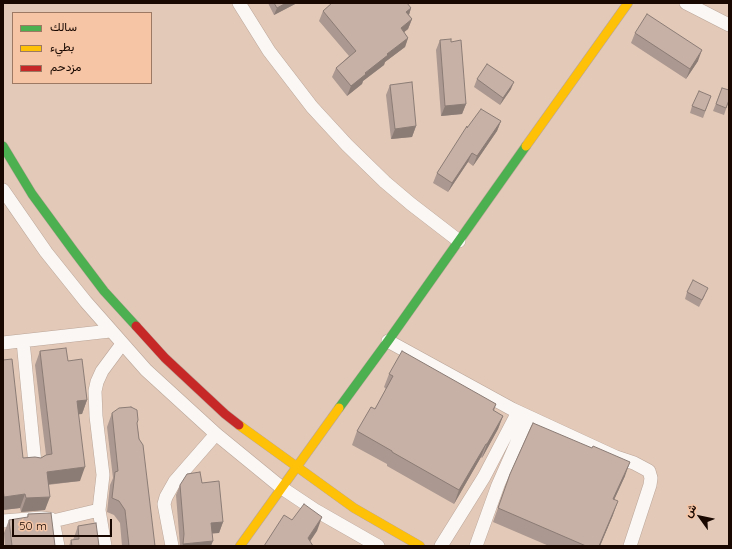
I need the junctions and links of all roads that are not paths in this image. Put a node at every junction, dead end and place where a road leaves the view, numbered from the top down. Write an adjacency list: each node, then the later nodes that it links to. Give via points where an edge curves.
1 (239, 3): 7 (street, via 269,51 312,107 390,187)
2 (628, 3): 7 (street)
3 (686, 3): 4 (street)
4 (729, 25)
5 (3, 146): 16 (street, via 55,227 140,331 225,414)
6 (3, 190): 8 (street, via 46,252)
7 (459, 242): 10 (street)
8 (110, 330): 9 (street); 12 (street)
9 (23, 341): 11 (street); 15 (street)
10 (388, 341): 13 (street); 16 (street)
11 (3, 343)
12 (122, 344): 14 (street, via 146,370); 20 (street, via 102,371 95,391 103,475)
13 (523, 414): 17 (street); 18 (street); 31 (street, via 650,472 650,484)
14 (216, 434): 19 (street); 25 (street, via 182,472 166,497 164,504)
15 (35, 464)
16 (296, 466): 19 (street); 28 (street, via 354,508)
17 (484, 477): 18 (street); 29 (street)
18 (498, 485): 30 (street)
19 (282, 488): 26 (street); 27 (street)
20 (99, 510): 22 (street); 24 (street)
21 (3, 521): 22 (street, via 46,518)
22 (53, 521): 23 (street)
23 (58, 546)
24 (105, 546)
25 (172, 546)
26 (240, 546)
27 (378, 546)
28 (420, 546)
29 (441, 546)
30 (476, 546)
31 (630, 546)

